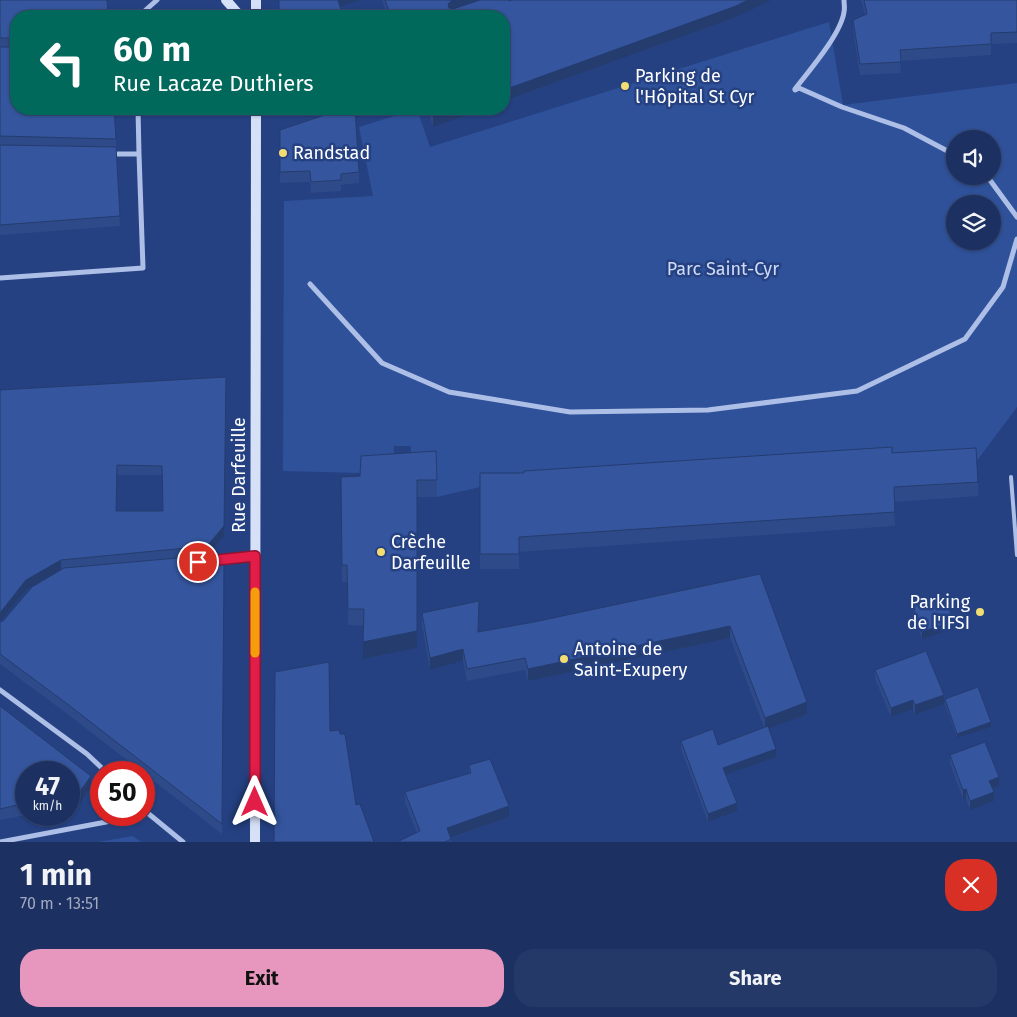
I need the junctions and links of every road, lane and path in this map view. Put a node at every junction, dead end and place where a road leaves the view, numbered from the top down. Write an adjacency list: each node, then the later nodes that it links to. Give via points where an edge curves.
1 (157, 0): 4 (street)
2 (226, 0): 5 (main road)
3 (844, 0): 8 (street, via 844,12 835,33 795,90 799,88 904,128)
4 (146, 10)
5 (235, 10)
6 (138, 115): 10 (street)
7 (256, 115): 18 (main road, Rue Darfeuille)
8 (946, 150)
9 (99, 154): 10 (street)
10 (139, 154): 14 (street, via 143,268)
11 (994, 185): 12 (street)
12 (1017, 217)
13 (1017, 239): 15 (street, via 1003,287 965,339 857,391 708,410 570,412 449,392 382,363)
14 (0, 278)
15 (310, 284)
16 (1011, 477): 17 (lane)
17 (1017, 555)
18 (255, 556): 19 (street); 26 (main road, Rue Darfeuille)
19 (188, 563)
20 (0, 690): 21 (street)
21 (94, 761)
22 (155, 819): 25 (street)
23 (90, 825): 24 (street)
24 (0, 842)
25 (183, 842)
26 (255, 842)

